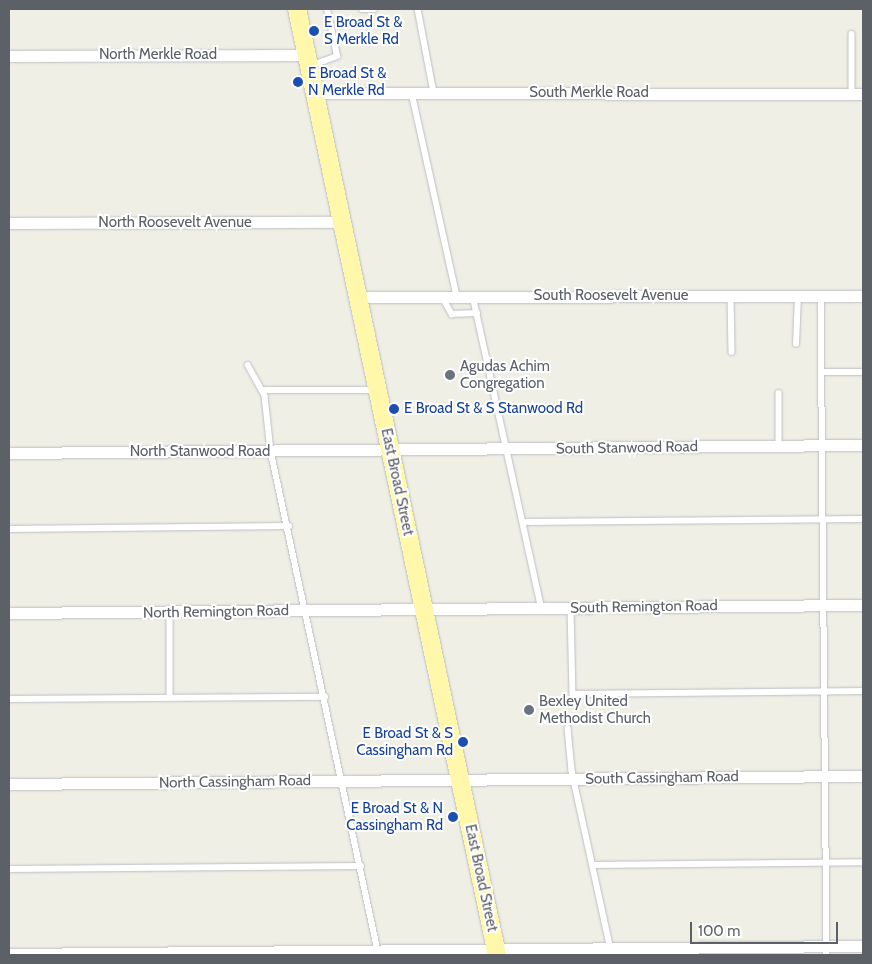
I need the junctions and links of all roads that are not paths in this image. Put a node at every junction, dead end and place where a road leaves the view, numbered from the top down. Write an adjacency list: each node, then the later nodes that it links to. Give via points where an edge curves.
1 (297, 9): 8 (main road, East Broad Street)
2 (327, 9): 8 (lane, via 337,56)
3 (362, 9): 4 (lane)
4 (374, 9)
5 (418, 9): 11 (lane)
6 (852, 34): 12 (lane)
7 (9, 56): 8 (street, North Merkle Road)
8 (308, 60): 9 (main road, East Broad Street)
9 (314, 93): 10 (street, South Merkle Road); 13 (main road, East Broad Street)
10 (412, 93): 11 (street, South Merkle Road); 16 (lane)
11 (434, 93): 12 (street, South Merkle Road)
12 (858, 94)
13 (342, 222): 14 (street, North Roosevelt Avenue); 22 (main road, East Broad Street)
14 (9, 223)
15 (442, 296): 16 (street, South Roosevelt Avenue); 22 (street, South Roosevelt Avenue); 23 (lane, via 452,314)
16 (456, 296): 17 (street, South Roosevelt Avenue)
17 (473, 296): 18 (street, South Roosevelt Avenue); 23 (lane)
18 (731, 296): 19 (street, South Roosevelt Avenue); 25 (lane)
19 (798, 296): 20 (street, South Roosevelt Avenue); 24 (lane)
20 (821, 296): 21 (street, South Roosevelt Avenue); 27 (lane)
21 (863, 296)
22 (358, 297): 30 (main road, East Broad Street)
23 (477, 313): 35 (lane)
24 (796, 344)
25 (732, 352)
26 (248, 365): 29 (lane)
27 (822, 372): 28 (lane); 32 (lane)
28 (863, 372)
29 (262, 390): 30 (lane); 37 (lane)
30 (378, 390): 36 (main road, East Broad Street)
31 (779, 393): 34 (lane)
32 (823, 445): 33 (street, South Stanwood Road); 34 (street, South Stanwood Road); 40 (lane)
33 (863, 445)
34 (779, 446): 35 (street, South Stanwood Road)
35 (508, 449): 36 (street, South Stanwood Road); 41 (lane)
36 (390, 450): 37 (street, North Stanwood Road); 48 (main road, East Broad Street)
37 (271, 451): 38 (street, North Stanwood Road); 42 (lane)
38 (9, 453)
39 (863, 519): 40 (lane)
40 (824, 520): 41 (lane); 45 (lane)
41 (523, 522): 47 (lane)
42 (289, 526): 43 (lane); 49 (lane)
43 (9, 529)
44 (863, 605): 45 (street, South Remington Road)
45 (825, 606): 46 (street, South Remington Road); 53 (lane)
46 (571, 608): 47 (street, South Remington Road); 53 (lane, via 573,694)
47 (542, 609): 48 (street, South Remington Road)
48 (424, 610): 49 (street, North Remington Road); 61 (main road, East Broad Street)
49 (307, 611): 50 (street, North Remington Road); 55 (lane)
50 (170, 612): 51 (street, North Remington Road); 54 (lane)
51 (9, 613)
52 (863, 691): 53 (lane)
53 (826, 692): 58 (lane)
54 (170, 697): 55 (lane); 56 (lane)
55 (325, 697): 62 (lane)
56 (9, 699)
57 (568, 728): 60 (lane)
58 (826, 776): 59 (street, South Cassingham Road); 60 (street, South Cassingham Road); 64 (lane)
59 (863, 776)
60 (573, 779): 61 (street, South Cassingham Road); 66 (lane)
61 (461, 780): 62 (street, North Cassingham Road); 73 (main road, East Broad Street)
62 (343, 781): 63 (street, North Cassingham Road); 67 (lane)
63 (9, 784)
64 (828, 862): 65 (lane); 66 (lane); 70 (lane)
65 (863, 862)
66 (592, 865): 71 (lane)
67 (361, 866): 68 (lane); 72 (lane)
68 (9, 869)
69 (863, 946): 70 (street)
70 (827, 951): 71 (street)
71 (611, 952): 73 (street)
72 (378, 953): 73 (street); 74 (street)
73 (496, 953)
74 (9, 954)

